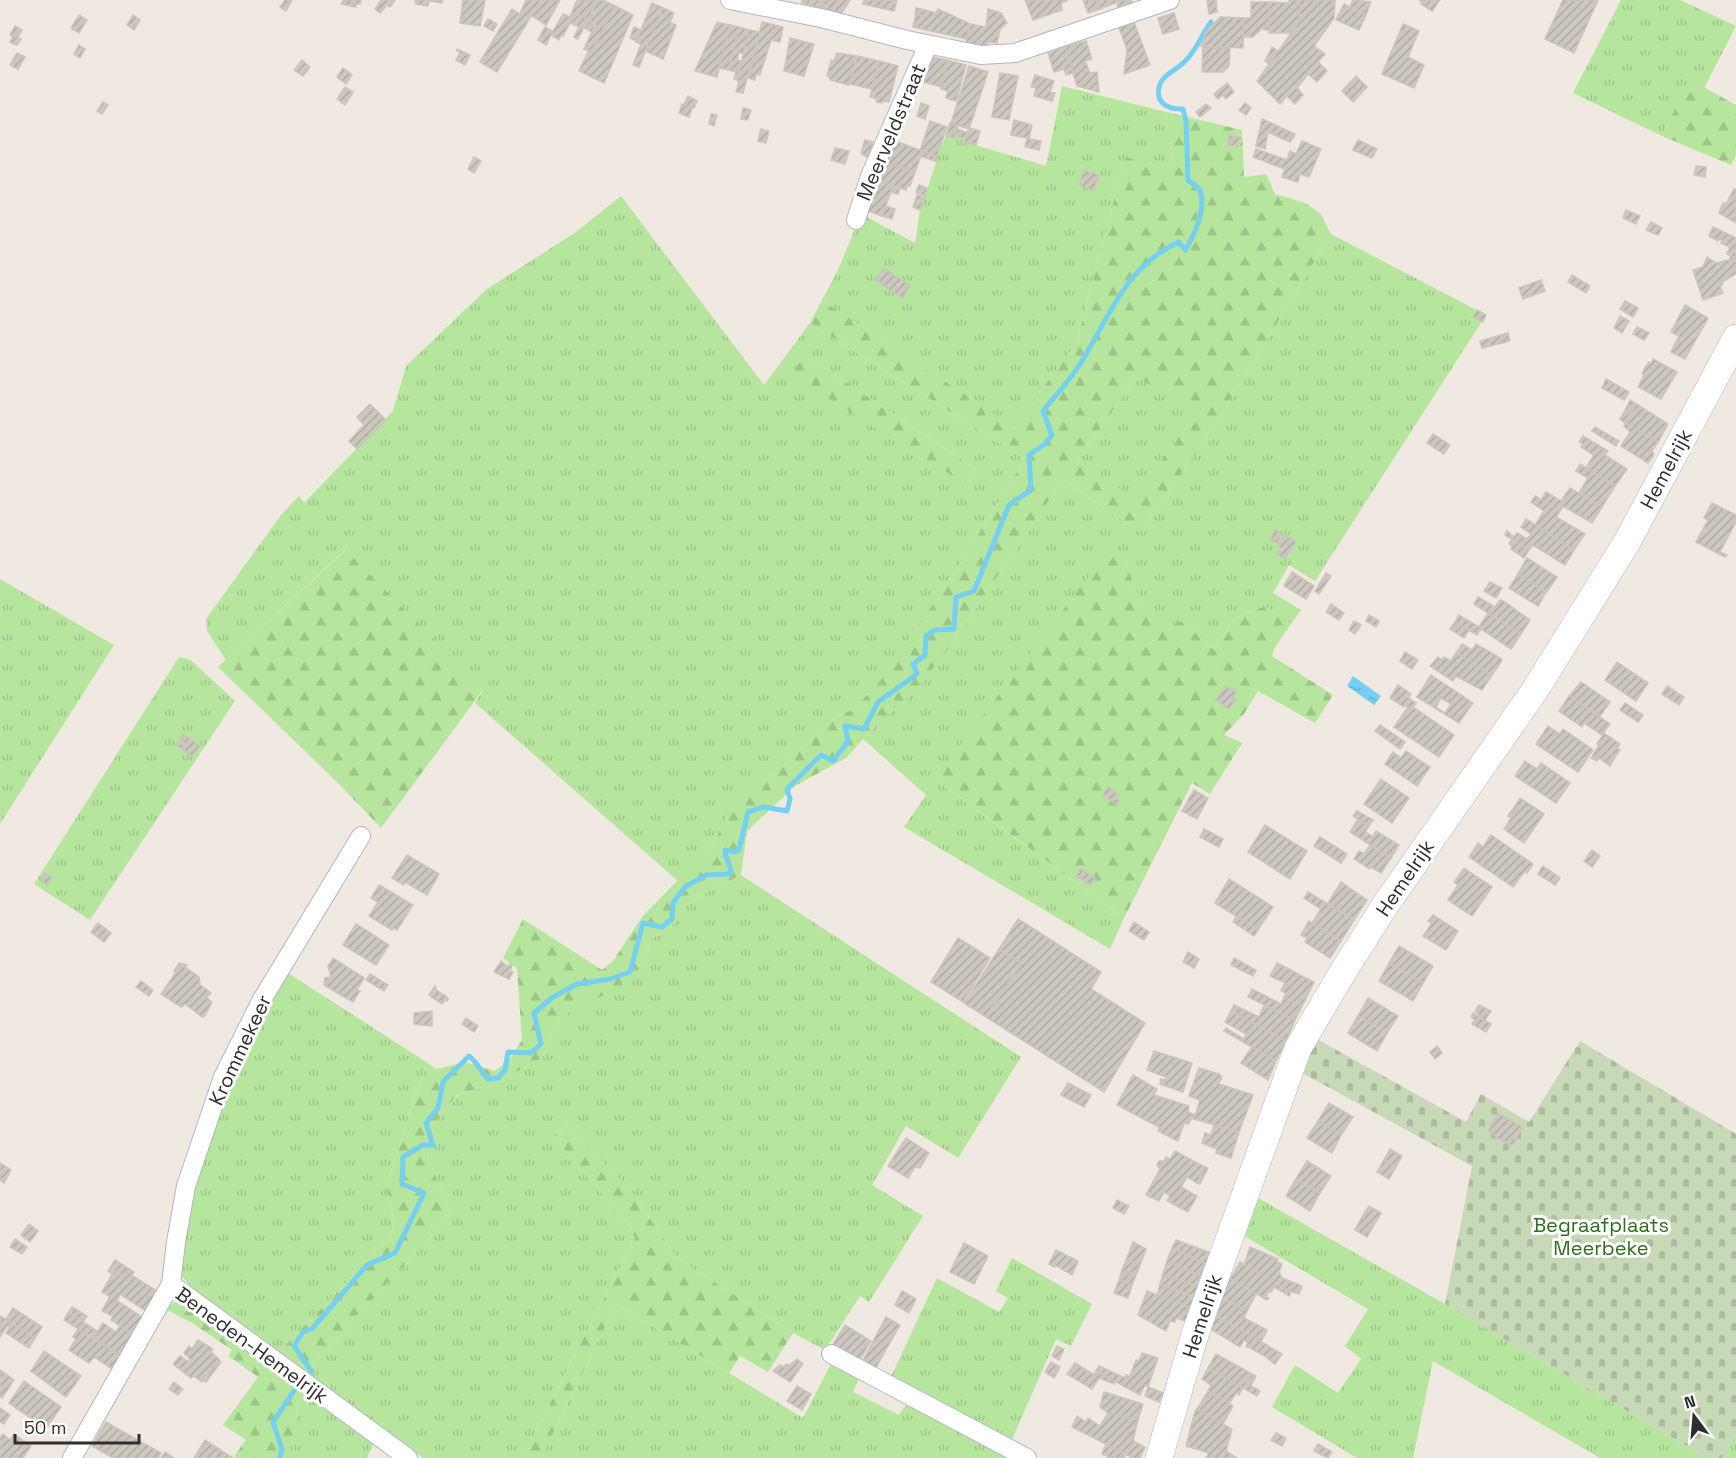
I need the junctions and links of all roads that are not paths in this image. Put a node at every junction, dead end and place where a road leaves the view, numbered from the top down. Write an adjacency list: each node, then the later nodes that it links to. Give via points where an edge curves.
1 (730, 0): 3 (street)
2 (1170, 0): 3 (street, via 1015,53 981,55)
3 (928, 45): 4 (street, Meerveldstraat, via 870,176)
4 (856, 220)
5 (1736, 338): 12 (street, Hemelrijk, via 1627,542 1534,690 1378,917 1298,1048 1196,1331)
6 (361, 836): 7 (street, Krommekeer, via 261,1001 223,1077 186,1186)
7 (171, 1284): 9 (street, Beneden-Hemelrijk); 10 (street, Beneden-Hemelrijk)
8 (831, 1354): 11 (street)
9 (72, 1458)
10 (408, 1458)
11 (1027, 1458)
12 (1159, 1458)

